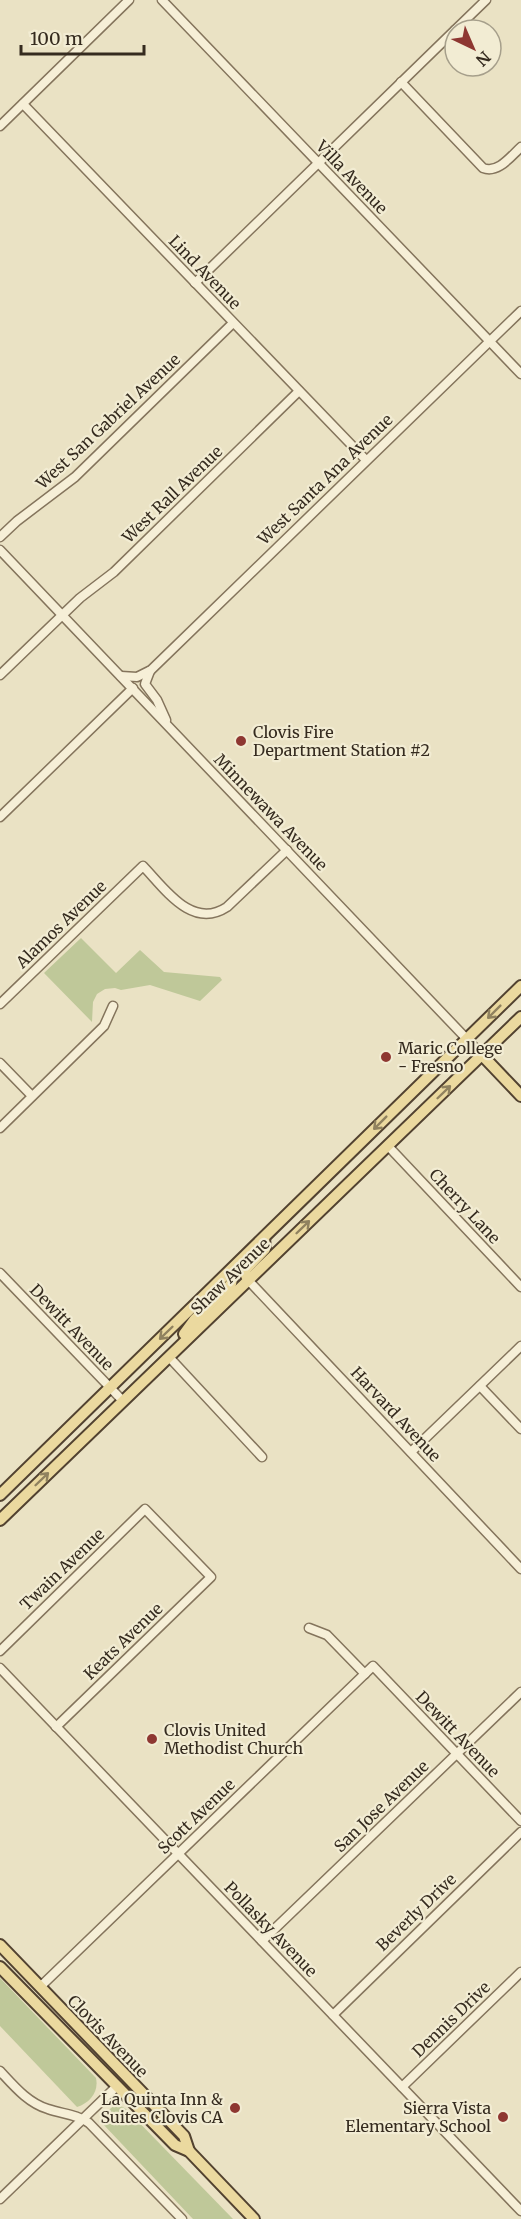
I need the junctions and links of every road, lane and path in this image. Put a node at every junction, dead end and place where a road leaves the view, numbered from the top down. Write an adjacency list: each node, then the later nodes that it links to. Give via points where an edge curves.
1 (129, 0): 7 (street)
2 (162, 0): 10 (street, Villa Avenue)
3 (486, 0): 4 (street)
4 (467, 18)
5 (443, 42): 6 (street)
6 (401, 82): 9 (street, via 483,168 496,169); 10 (street)
7 (23, 104): 8 (street); 11 (street, Lind Avenue)
8 (0, 126)
9 (521, 147)
10 (318, 163): 11 (street); 14 (street, Villa Avenue)
11 (195, 283): 13 (street, Lind Avenue)
12 (521, 311): 14 (street, West Santa Ana Avenue)
13 (232, 323): 16 (street, Lind Avenue); 18 (street, West San Gabriel Avenue, via 75,477)
14 (489, 341): 15 (street, Villa Avenue); 17 (street, West Santa Ana Avenue)
15 (521, 374)
16 (299, 392): 17 (street, Lind Avenue); 20 (street, West Rall Avenue, via 114,572)
17 (366, 460): 21 (street, West Santa Ana Avenue)
18 (0, 537)
19 (0, 549): 20 (street, Minnewawa Avenue)
20 (62, 614): 22 (street, West Rall Avenue); 23 (street, Minnewawa Avenue)
21 (151, 670): 23 (street, via 137,677); 25 (street, via 145,684 158,700)
22 (0, 675)
23 (121, 675): 24 (street, Minnewawa Avenue)
24 (133, 688): 25 (street, Minnewawa Avenue); 26 (street)
25 (169, 726): 27 (street, Minnewawa Avenue)
26 (0, 817)
27 (287, 850): 29 (street, Alamos Avenue, via 218,913 201,915 182,906 143,867); 32 (street, Minnewawa Avenue)
28 (521, 986): 32 (main road, Shaw Avenue, one-way to 32)
29 (0, 1004)
30 (113, 1006): 35 (street, via 104,1026)
31 (521, 1017): 33 (main road, Shaw Avenue)
32 (467, 1038): 33 (street, Minnewawa Avenue); 39 (main road, Shaw Avenue, one-way to 39)
33 (482, 1054): 36 (main road, Minnewawa Avenue); 38 (main road, Shaw Avenue, one-way to 33)
34 (0, 1063): 35 (street)
35 (32, 1096): 37 (street)
36 (521, 1096)
37 (0, 1128)
38 (388, 1146): 42 (main road, Shaw Avenue, one-way to 38); 43 (street, Cherry Lane)
39 (264, 1239): 40 (main road, Shaw Avenue); 42 (main road, via 265,1249 244,1271)
40 (231, 1271): 45 (main road, via 231,1284 195,1319); 47 (main road, Shaw Avenue, one-way to 47)
41 (0, 1273): 47 (street, Dewitt Avenue)
42 (248, 1280): 45 (main road, Shaw Avenue); 50 (street, Harvard Avenue)
43 (521, 1287)
44 (521, 1346): 46 (street)
45 (169, 1357): 48 (main road, Shaw Avenue); 51 (street)
46 (480, 1386): 49 (street); 50 (street)
47 (110, 1388): 48 (street, Dewitt Avenue); 52 (main road, Shaw Avenue)
48 (123, 1401): 54 (main road, Shaw Avenue, one-way to 48)
49 (521, 1429)
50 (411, 1452): 55 (street, Harvard Avenue)
51 (262, 1457)
52 (0, 1495)
53 (146, 1509): 57 (street, Twain Avenue); 62 (street, Keats Avenue, via 210,1577)
54 (0, 1520)
55 (521, 1569)
56 (309, 1628): 60 (street, via 327,1635)
57 (0, 1651)
58 (373, 1666): 60 (street, Scott Avenue); 63 (street, Dewitt Avenue)
59 (0, 1668): 62 (street, Pollasky Avenue)
60 (365, 1674): 66 (street, Scott Avenue)
61 (521, 1692): 63 (street, San Jose Avenue)
62 (56, 1727): 66 (street, Pollasky Avenue)
63 (457, 1754): 64 (street, Dewitt Avenue); 67 (street, San Jose Avenue)
64 (521, 1821)
65 (521, 1832): 74 (street, Beverly Drive)
66 (178, 1854): 67 (street, Pollasky Avenue); 72 (street, Scott Avenue)
67 (262, 1941): 74 (street, Pollasky Avenue)
68 (0, 1946): 72 (main road, Clovis Avenue)
69 (0, 1955): 72 (main road, via 29,1986)
70 (0, 1967): 73 (main road, Clovis Avenue)
71 (521, 1972): 78 (street, Dennis Drive)
72 (40, 1987): 76 (main road, Clovis Avenue)
73 (46, 2015): 76 (main road, via 114,2074); 77 (main road, Clovis Avenue)
74 (333, 2015): 78 (street, Pollasky Avenue)
75 (0, 2071): 79 (street, via 39,2106)
76 (123, 2074): 80 (main road, Clovis Avenue)
77 (117, 2086): 79 (street); 80 (main road, via 128,2088 151,2112); 81 (main road, Clovis Avenue, via 175,2145)
78 (402, 2087): 83 (street, Pollasky Avenue)
79 (83, 2119): 82 (street); 84 (street)
80 (174, 2126): 81 (main road, Clovis Avenue, via 184,2136)
81 (189, 2151): 85 (main road, Clovis Avenue)
82 (0, 2199)
83 (521, 2211)
84 (182, 2219)
85 (254, 2219)

